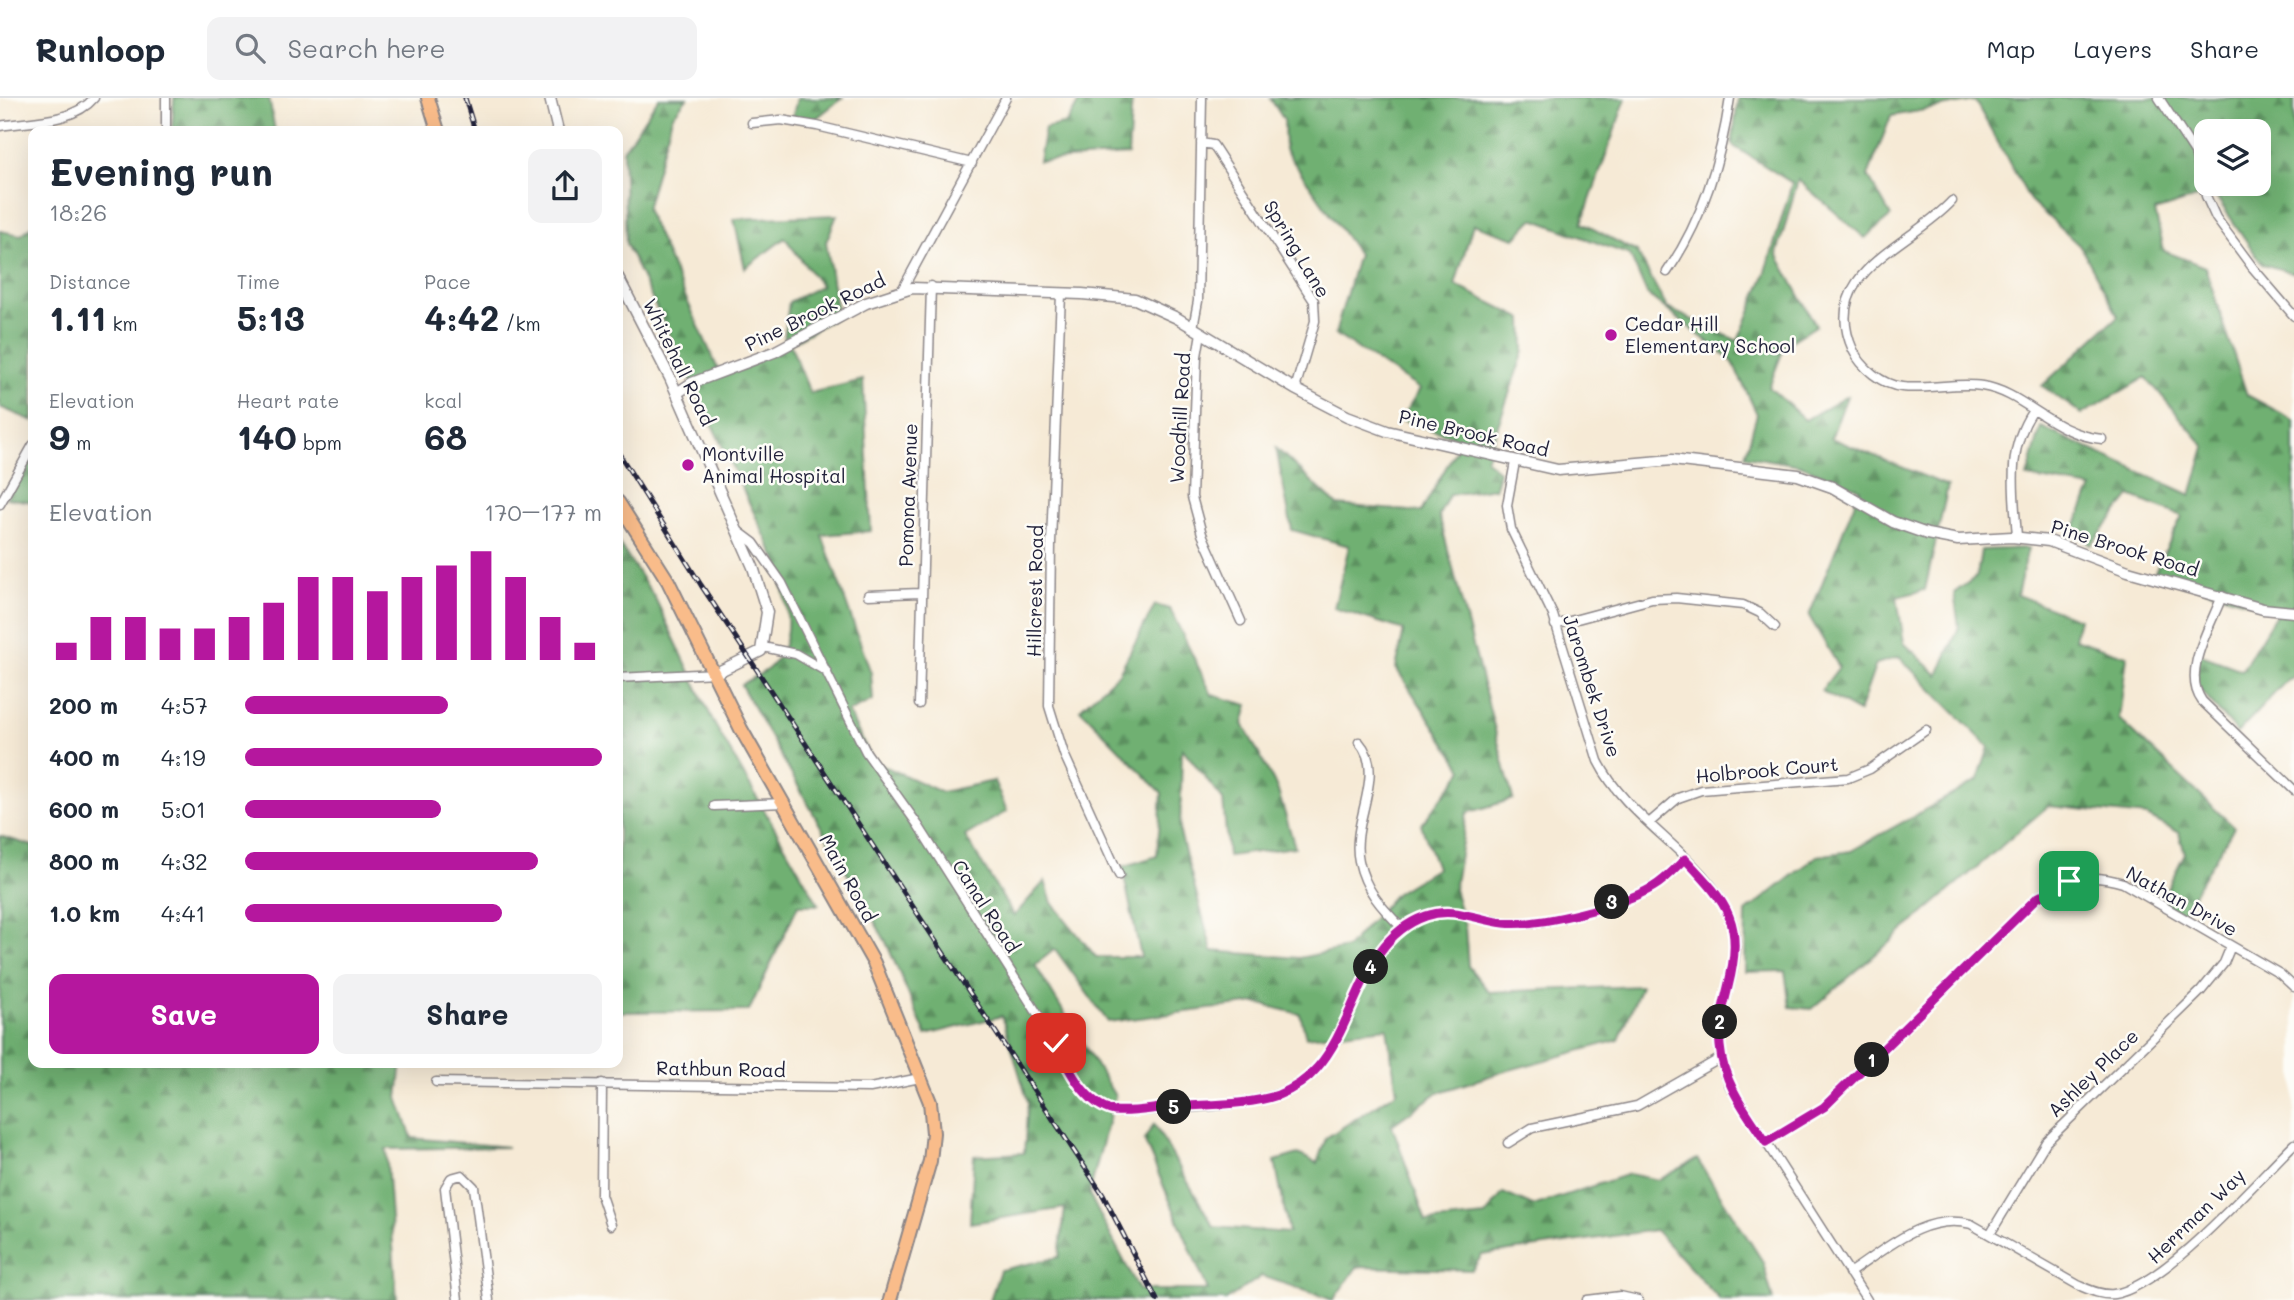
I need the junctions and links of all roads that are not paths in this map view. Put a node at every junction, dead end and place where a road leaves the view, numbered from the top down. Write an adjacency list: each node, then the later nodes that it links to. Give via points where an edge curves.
1 (94, 98): 10 (street, via 87,106 60,117)
2 (166, 98): 11 (street)
3 (428, 98): 12 (main road)
4 (550, 98): 13 (street)
5 (1006, 98): 15 (street)
6 (1202, 98): 14 (street, Woodhill Road)
7 (1730, 98): 17 (street, via 1725,134 1698,219)
8 (2159, 98): 22 (street, via 2195,153 2216,218)
9 (752, 123): 15 (street, via 781,120 817,126)
10 (0, 125)
11 (166, 126)
12 (436, 126)
13 (557, 126)
14 (1201, 143): 23 (street, Woodhill Road); 24 (street, Spring Lane, via 1213,145 1314,301 1316,316)
15 (972, 163): 20 (street)
16 (1952, 201): 26 (street, via 1874,260 1849,295 1844,330 1857,360 1877,377 1900,387 1982,386 2007,394)
17 (1667, 272)
18 (931, 286): 20 (street, Pine Brook Road); 21 (street, Pine Brook Road); 34 (street, Pomona Avenue)
19 (623, 287): 25 (street, Whitehall Road)
20 (902, 290): 25 (street, Pine Brook Road, via 866,303 771,354)
21 (1061, 293): 23 (street, Pine Brook Road, via 1135,299); 53 (street, Hillcrest Road, via 1049,706 1064,754)
22 (2294, 316)
23 (1197, 331): 24 (street, Pine Brook Road); 38 (street, Woodhill Road, via 1192,497 1202,534)
24 (1295, 389): 29 (street, Pine Brook Road, via 1364,423)
25 (677, 393): 32 (street, Whitehall Road)
26 (2032, 412): 27 (street, via 2066,431); 33 (street, via 2016,443)
27 (2102, 439)
28 (28, 454): 30 (street)
29 (1515, 462): 33 (street, Pine Brook Road, via 1574,471 1672,460 1798,475 1927,534 1958,540); 39 (street, Jarombek Drive, via 1507,505 1510,529)
30 (0, 504)
31 (623, 510): 43 (main road, Main Road, via 668,581)
32 (738, 531): 41 (street, Whitehall Road, via 767,612); 42 (street, Canal Road, via 754,543 782,583)
33 (2017, 537): 36 (street, Pine Brook Road, via 2049,541 2128,571)
34 (920, 593): 35 (street); 45 (street, Pomona Avenue)
35 (868, 594)
36 (2222, 596): 37 (street, Pine Brook Road, via 2263,609); 48 (street, via 2195,667 2196,691)
37 (2294, 612)
38 (1241, 621)
39 (1555, 625): 40 (street, via 1676,598 1743,605); 51 (street, Jarombek Drive, via 1598,761 1610,782)
40 (1775, 627)
41 (764, 647): 42 (street, via 796,654); 43 (street)
42 (827, 672): 54 (street, Canal Road, via 866,752 918,825 1074,1076 1107,1110 1266,1098 1300,1084 1325,1058 1374,962)
43 (716, 673): 44 (street); 49 (main road, Main Road, via 741,729)
44 (623, 678)
45 (919, 704)
46 (1926, 730): 51 (street, Holbrook Court, via 1859,774 1830,782 1701,790 1678,798)
47 (1359, 742): 54 (street, via 1368,752 1371,766 1358,826 1359,862 1373,896)
48 (2294, 790)
49 (784, 803): 50 (street); 58 (main road, Main Road, via 874,963)
50 (714, 806)
51 (1649, 823): 52 (street, Jarombek Drive)
52 (1685, 859): 54 (street, via 1642,893 1562,917 1523,924 1439,912); 57 (street, Jarombek Drive, via 1722,902 1734,930 1735,954 1720,1027)
53 (1119, 875)
54 (1402, 928)
55 (2231, 946): 56 (street, Nathan Drive); 61 (street, Nathan Drive, via 2123,883 2093,877 2057,885 2037,898 1824,1107); 65 (street, Ashley Place, via 2207,984 2046,1142)
56 (2294, 987)
57 (1721, 1058): 61 (street, Jarombek Drive, via 1730,1086); 62 (street, via 1637,1106 1532,1128)
58 (920, 1078): 60 (street, Rathbun Road, via 870,1088); 70 (main road, Main Road, via 930,1102 933,1145)
59 (436, 1082): 60 (street, Rathbun Road)
60 (602, 1083): 64 (street, via 601,1195)
61 (1766, 1142): 66 (street, Jarombek Drive)
62 (1508, 1143)
63 (2294, 1144): 67 (street, Herrman Way, via 2166,1269 2136,1288)
64 (611, 1225)
65 (1990, 1234): 66 (street, Herrman Way, via 1959,1221 1929,1224); 67 (street, Herrman Way, via 2078,1285)
66 (1849, 1273): 73 (street, Jarombek Drive)
67 (2109, 1297)
68 (458, 1300): 69 (street, via 444,1188 451,1178 462,1175 474,1187)
69 (489, 1300)
70 (890, 1300)
71 (1587, 1300): 72 (street, via 1620,1296)
72 (1638, 1300)
73 (1867, 1300)

